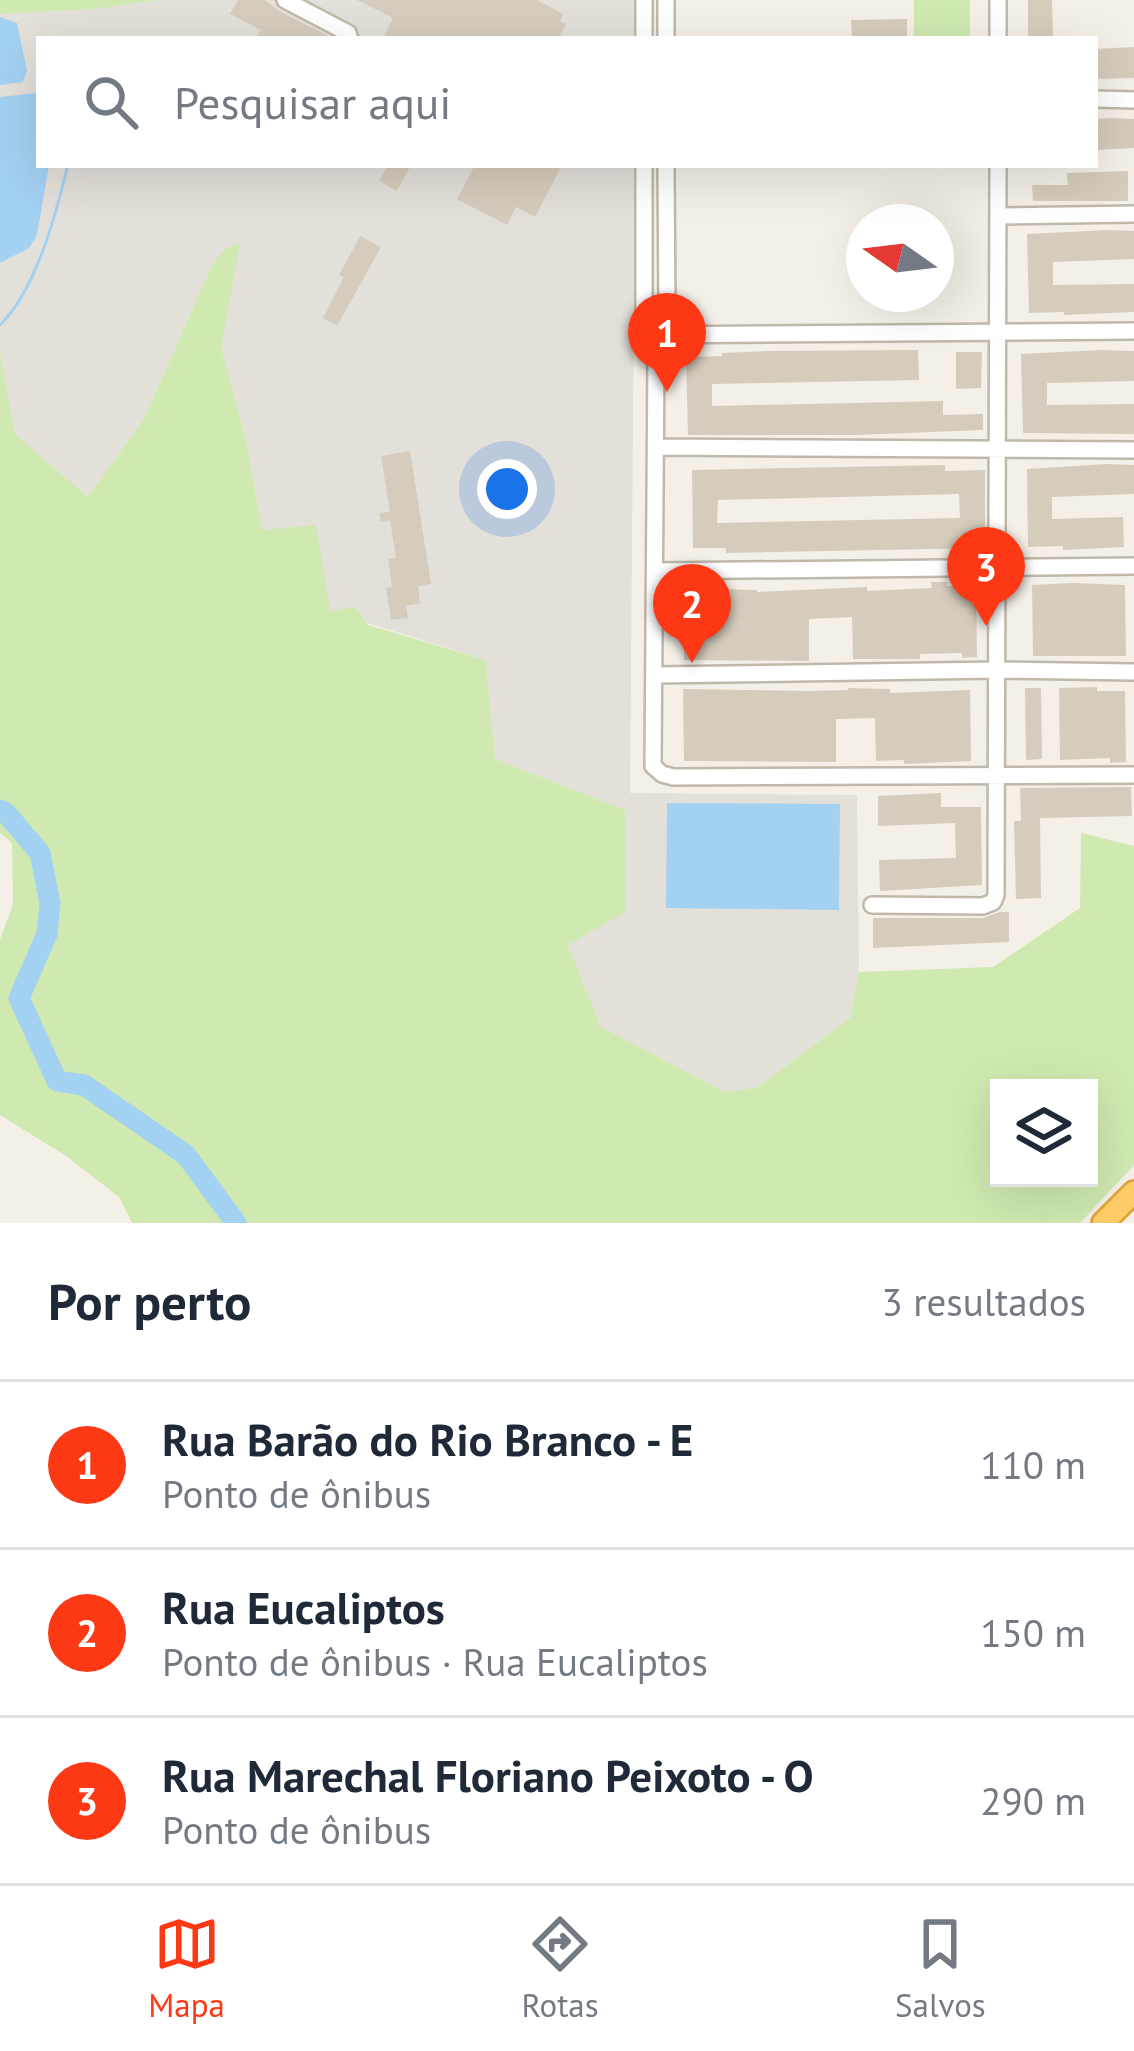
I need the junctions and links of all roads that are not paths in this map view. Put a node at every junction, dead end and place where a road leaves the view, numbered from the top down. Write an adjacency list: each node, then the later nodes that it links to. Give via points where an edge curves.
1 (285, 0): 5 (street)
2 (644, 0): 6 (street)
3 (666, 0): 7 (street)
4 (998, 0): 8 (street)
5 (349, 36)
6 (644, 36)
7 (666, 36)
8 (998, 36)
9 (1098, 99): 10 (street)
10 (1134, 100)
11 (644, 168): 18 (street, via 644,310)
12 (666, 168): 18 (street, via 667,313)
13 (998, 168): 15 (street)
14 (1134, 214): 15 (street)
15 (998, 215): 16 (street)
16 (998, 331): 17 (street); 18 (street); 20 (street)
17 (1134, 331)
18 (656, 336): 19 (street)
19 (656, 447): 20 (street); 24 (street)
20 (998, 450): 21 (street); 22 (street)
21 (1134, 450)
22 (997, 566): 23 (street); 24 (street); 25 (street)
23 (1134, 566)
24 (656, 571): 27 (street)
25 (997, 670): 26 (street); 27 (street); 28 (street)
26 (1134, 672)
27 (654, 675): 28 (street, via 653,766 662,774)
28 (996, 775): 29 (street); 30 (street, via 993,902)
29 (1134, 775)
30 (872, 905)
31 (1134, 1192): 32 (highway)
32 (1102, 1223)

